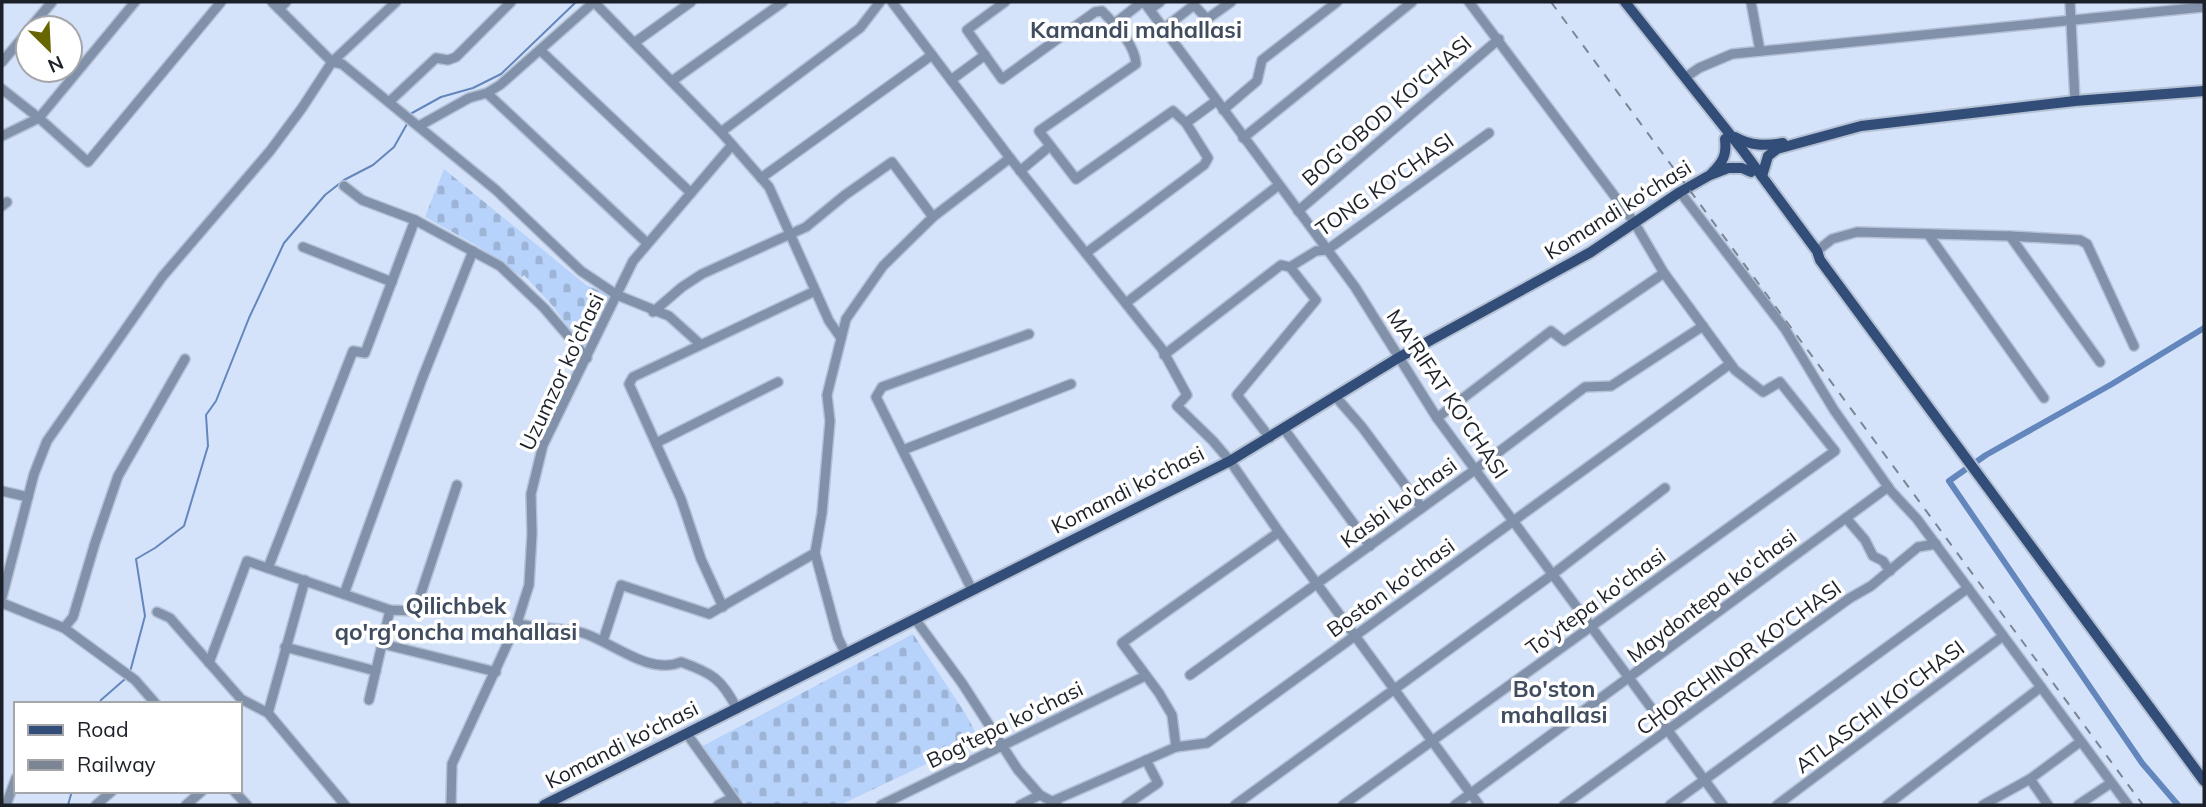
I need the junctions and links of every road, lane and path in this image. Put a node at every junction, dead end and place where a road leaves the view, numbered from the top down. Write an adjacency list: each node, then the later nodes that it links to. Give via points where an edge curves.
1 (135, 2): 46 (street)
2 (221, 2): 46 (street, via 88,162)
3 (286, 2): 22 (street)
4 (396, 2): 35 (street)
5 (511, 2): 44 (street, via 456,57 436,58)
6 (594, 2): 28 (street); 30 (street)
7 (691, 2): 28 (street)
8 (783, 2): 38 (street)
9 (880, 2): 49 (street, via 860,28)
10 (892, 2): 32 (street)
11 (1004, 2): 33 (street, via 967,30)
12 (1160, 2): 21 (street)
13 (1231, 2): 26 (street, via 1207,19 1194,5)
14 (1337, 2): 45 (street, via 1262,60 1256,80)
15 (1412, 2): 53 (street)
16 (1469, 2): 27 (street)
17 (1618, 2): 52 (main road)
18 (1625, 2): 36 (main road)
19 (1751, 2): 31 (street)
20 (2070, 2): 24 (street)
21 (1145, 4): 25 (street); 26 (street, MA'RIFAT KO'CHASI)
22 (276, 6): 35 (street)
23 (2204, 7): 24 (street)
24 (2071, 20): 31 (street); 43 (street)
25 (1115, 24): 33 (street, via 1102,11 1095,12 1002,79); 56 (street, via 1136,55 1136,64 1040,131)
26 (1163, 29): 42 (street, MA'RIFAT KO'CHASI)
27 (1499, 39): 66 (street, BOG'OBOD KO'CHASI); 69 (street)
28 (634, 43): 38 (street)
29 (14, 47): 34 (street)
30 (540, 50): 41 (street); 65 (street)
31 (1760, 51): 36 (street, via 1732,54)
32 (932, 55): 37 (street); 61 (street)
33 (985, 55): 37 (street)
34 (2, 62)
35 (332, 62): 44 (street); 112 (street, via 270,151 162,277 78,394 47,441)
36 (1686, 77): 52 (main road)
37 (951, 80): 57 (street)
38 (672, 81): 49 (street)
39 (2, 89): 46 (street)
40 (2204, 91): 43 (main road)
41 (487, 93): 48 (street); 73 (street)
42 (1216, 101): 45 (street, MA'RIFAT KO'CHASI); 47 (street)
43 (2076, 101): 54 (main road, via 1861,126)
44 (389, 102): 48 (street)
45 (1223, 110): 53 (street, MA'RIFAT KO'CHASI)
46 (38, 118): 51 (street)
47 (1186, 123): 56 (street, via 1173,111 1076,179); 77 (street, via 1208,158 1204,165)
48 (419, 126): 83 (street, via 581,271)
49 (721, 132): 55 (street)
50 (1489, 134): 75 (street, TONG KO'CHASI)
51 (2, 136)
52 (1728, 137): 54 (main road, via 1768,146); 59 (main road); 60 (main road, Komandi ko‘chasi, via 1723,161)
53 (1243, 138): 62 (street, MA'RIFAT KO'CHASI)
54 (1807, 140): 59 (main road, via 1777,149)
55 (732, 145): 61 (street); 65 (street, Uzumzor ko'chasi)
56 (1050, 146): 58 (street)
57 (1010, 158): 58 (street); 67 (street)
58 (1020, 171): 77 (street)
59 (1756, 174): 60 (main road, Komandi ko‘chasi, via 1742,168); 78 (main road, via 1812,254)
60 (1710, 175): 64 (main road, Komandi ko‘chasi)
61 (761, 178): 71 (street)
62 (1279, 185): 66 (street, MA'RIFAT KO'CHASI); 84 (street)
63 (344, 186): 68 (street, via 362,200)
64 (1680, 192): 69 (main road, Komandi ko‘chasi); 109 (street, via 1785,329)
65 (691, 193): 73 (street, Uzumzor ko'chasi)
66 (1298, 211): 75 (street, MA'RIFAT KO'CHASI)
67 (933, 218): 71 (street, via 892,162); 88 (street, via 883,266 846,319)
68 (415, 220): 76 (street); 81 (street)
69 (1634, 222): 80 (street); 93 (main road, Komandi ko‘chasi, via 1570,264)
70 (1928, 234): 72 (street); 78 (street, via 1857,232 1832,239); 100 (street)
71 (791, 235): 82 (street); 85 (street, via 702,274)
72 (2010, 236): 90 (street, via 2087,244); 95 (street)
73 (648, 243): 83 (street, Uzumzor ko'chasi, via 633,261)
74 (303, 247): 81 (street)
75 (1327, 250): 79 (street, TONG KO'CHASI, via 1316,251); 93 (street, MA'RIFAT KO'CHASI)
76 (472, 251): 92 (street, via 500,266); 127 (street)
77 (1086, 253): 84 (street)
78 (1818, 256): 164 (main road)
79 (1290, 268): 91 (street, TONG KO'CHASI, via 1281,265); 103 (street, via 1316,300 1237,395)
80 (1664, 273): 86 (street); 101 (street, via 1564,341 1551,331)
81 (392, 282): 120 (street, via 365,353 353,351)
82 (815, 290): 88 (street); 89 (street)
83 (617, 295): 85 (street); 92 (street, Uzumzor ko'chasi)
84 (1126, 303): 91 (street)
85 (653, 312): 89 (street, via 669,316)
86 (1703, 326): 96 (street); 107 (street, Kasbi ko'chasi, via 1611,386 1586,387)
87 (1029, 334): 105 (street, via 882,387 876,397)
88 (841, 338): 119 (street, via 827,395 830,421)
89 (700, 344): 104 (street, via 633,377 628,384)
90 (2134, 346)
91 (1164, 355): 106 (street, via 1187,395 1177,406)
92 (587, 358): 134 (street, Uzumzor ko'chasi, via 543,444 534,477 529,585)
93 (1398, 358): 99 (main road, Komandi ko‘chasi); 101 (street, MA'RIFAT KO'CHASI)
94 (185, 359): 135 (street, via 118,476 73,617)
95 (2100, 362)
96 (1730, 364): 115 (street, Boston ko'chasi); 136 (street, To'ytepa ko'chasi, via 1763,392 1780,382 1835,451)
97 (778, 382): 104 (street)
98 (1071, 384): 105 (street)
99 (1335, 396): 102 (main road, Komandi ko‘chasi); 113 (street)
100 (2044, 398)
101 (1437, 418): 107 (street, MA'RIFAT KO'CHASI)
102 (1284, 429): 103 (main road, Komandi ko‘chasi); 118 (street)
103 (1270, 438): 106 (main road, Komandi ko‘chasi)
104 (656, 443): 130 (street)
105 (903, 450): 126 (street)
106 (1230, 461): 116 (street); 126 (main road, Komandi ko‘chasi)
107 (1476, 469): 113 (street, Kasbi ko'chasi); 115 (street, MA'RIFAT KO'CHASI)
108 (457, 485): 131 (street, via 415,611)
109 (1888, 487): 114 (street, Maydontepa ko'chasi); 117 (street)
110 (1665, 488): 122 (street)
111 (2, 491): 112 (street)
112 (28, 497): 128 (street)
113 (1422, 508): 118 (street, Kasbi ko'chasi)
114 (1846, 519): 121 (street, via 1866,540 1873,556); 148 (street, Maydontepa ko'chasi)
115 (1514, 520): 122 (street, MA'RIFAT KO'CHASI); 137 (street, Boston ko'chasi)
116 (1279, 532): 124 (street); 147 (street, via 1122,643)
117 (1936, 544): 121 (street, CHORCHINOR KO'CHASI, via 1918,547); 125 (street)
118 (1370, 546): 124 (street, Kasbi ko'chasi)
119 (815, 553): 130 (street); 142 (street)
120 (268, 568): 123 (street); 143 (street, via 247,561)
121 (1890, 570): 155 (street, CHORCHINOR KO'CHASI)
122 (1553, 574): 136 (street, MA'RIFAT KO'CHASI); 150 (street)
123 (304, 580): 127 (street); 141 (street)
124 (1317, 584): 137 (street); 146 (street, Kasbi ko'chasi)
125 (1968, 588): 138 (street); 163 (street)
126 (972, 590): 133 (main road, Komandi ko‘chasi)
127 (344, 594): 131 (street)
128 (2, 597)
129 (2, 603): 135 (street)
130 (723, 607): 139 (street, via 709,614 621,585)
131 (390, 610): 140 (street)
132 (157, 612): 143 (street, via 170,618)
133 (915, 619): 142 (main road, Komandi ko‘chasi); 159 (street)
134 (517, 623): 139 (street, via 584,633); 145 (street, Uzumzor ko'chasi)
135 (64, 628): 152 (street, via 135,680)
136 (1592, 628): 148 (street, MA'RIFAT KO'CHASI); 157 (street, To'ytepa ko'chasi)
137 (1355, 636): 150 (street); 160 (street, Boston ko'chasi, via 1207,743)
138 (2003, 636): 149 (street); 190 (street, ATLASCHI KO'CHASI)
139 (603, 641): 153 (street, via 637,660 672,666 681,662 706,670 726,688)
140 (383, 644): 144 (street); 145 (street)
141 (285, 647): 144 (street); 154 (street)
142 (846, 654): 153 (main road, Komandi ko‘chasi)
143 (209, 663): 154 (street, via 241,699)
144 (376, 671): 151 (street)
145 (496, 672): 177 (street, Uzumzor ko'chasi, via 453,764)
146 (1190, 675)
147 (1144, 676): 159 (street, Bog'tepa ko'chasi); 160 (street, via 1172,715)
148 (1629, 680): 155 (street, MA'RIFAT KO'CHASI); 169 (street, Maydontepa ko'chasi)
149 (2041, 687): 158 (street); 191 (street)
150 (1393, 689): 157 (street); 183 (street)
151 (369, 700)
152 (154, 702)
153 (737, 709): 156 (main road, Komandi ko‘chasi)
154 (268, 713): 176 (street)
155 (1667, 731): 163 (street, MA'RIFAT KO'CHASI); 187 (street, CHORCHINOR KO'CHASI)
156 (687, 734): 171 (street); 178 (main road, Komandi ko‘chasi)
157 (1431, 740): 169 (street); 184 (street, To'ytepa ko'chasi)
158 (2080, 742): 162 (street); 165 (street)
159 (1003, 746): 170 (street); 180 (street, Bog'tepa ko'chasi)
160 (1176, 747): 161 (street, Boston ko'chasi)
161 (1146, 760): 172 (street, Boston ko'chasi); 182 (street, via 1158,783)
162 (2030, 779): 192 (street); 193 (street)
163 (1704, 780): 188 (street); 189 (street, MA'RIFAT KO'CHASI)
164 (2204, 781)
165 (2111, 783): 194 (street); 195 (street)
166 (14, 784): 173 (street)
167 (110, 793): 174 (street)
168 (200, 793): 175 (street)
169 (1471, 793): 185 (street, Maydontepa ko'chasi); 186 (street)
170 (1040, 795): 172 (street); 181 (street)
171 (735, 802): 179 (street)
172 (1055, 803)
173 (6, 805)
174 (96, 805)
175 (186, 805)
176 (345, 805)
177 (451, 805)
178 (544, 805)
179 (718, 805)
180 (880, 805)
181 (1020, 805)
182 (1126, 805)
183 (1235, 805)
184 (1343, 805)
185 (1455, 805)
186 (1479, 805)
187 (1564, 805)
188 (1670, 805)
189 (1723, 805)
190 (1777, 805)
191 (1887, 805)
192 (1983, 805)
193 (2048, 805)
194 (2078, 805)
195 (2128, 805)

